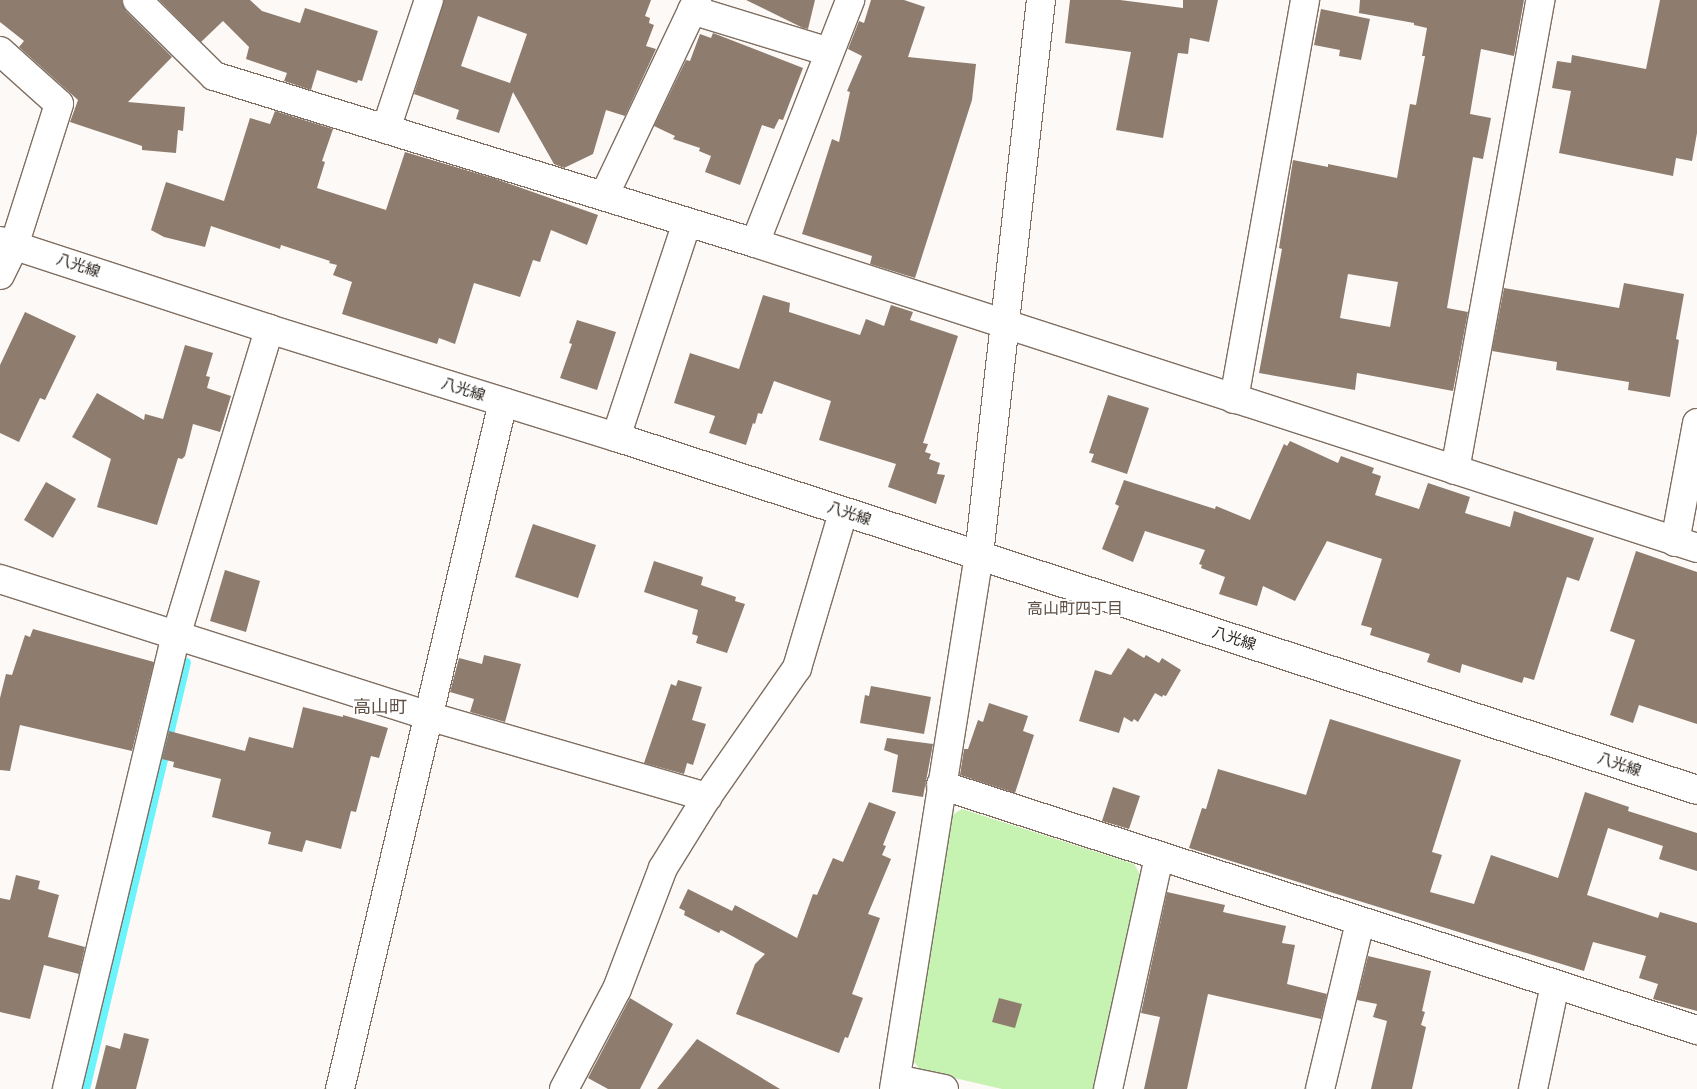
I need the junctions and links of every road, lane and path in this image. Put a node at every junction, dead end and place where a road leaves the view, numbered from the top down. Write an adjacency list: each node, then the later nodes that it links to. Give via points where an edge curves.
1 (138, 0): 10 (street, via 214,76)
2 (429, 0): 10 (street)
3 (850, 0): 9 (street)
4 (1041, 0): 16 (street)
5 (1305, 0): 18 (street)
6 (1540, 0): 22 (street)
7 (695, 5): 9 (street); 11 (street)
8 (0, 51): 13 (street, via 59,104)
9 (829, 52): 14 (street)
10 (386, 129): 11 (street)
11 (604, 196): 12 (street)
12 (687, 222): 14 (street); 21 (street)
13 (7, 243): 15 (street); 17 (street, 八光線)
14 (755, 243): 16 (street)
15 (0, 276)
16 (1004, 323): 18 (street); 25 (street)
17 (270, 329): 19 (street, 八光線); 27 (street)
18 (1234, 399): 22 (street)
19 (503, 402): 21 (street, 八光線); 28 (street)
20 (1697, 423): 24 (street)
21 (616, 437): 23 (street, 八光線)
22 (1455, 470): 24 (street)
23 (843, 513): 25 (street, 八光線); 31 (street, via 796,668)
24 (1686, 545)
25 (979, 555): 29 (street); 30 (street, 八光線)
26 (0, 579): 27 (street)
27 (176, 636): 28 (street); 38 (street)
28 (428, 716): 31 (street); 39 (street)
29 (941, 785): 32 (street); 36 (street)
30 (1697, 790)
31 (707, 797): 37 (street, via 664,868)
32 (1159, 857): 33 (street); 41 (street)
33 (1360, 922): 34 (street); 42 (street)
34 (1555, 985): 35 (street); 43 (street)
35 (1697, 1030)
36 (895, 1084): 40 (street)
37 (575, 1085)
38 (67, 1089)
39 (340, 1089)
40 (944, 1089)
41 (1108, 1089)
42 (1320, 1089)
43 (1533, 1089)

